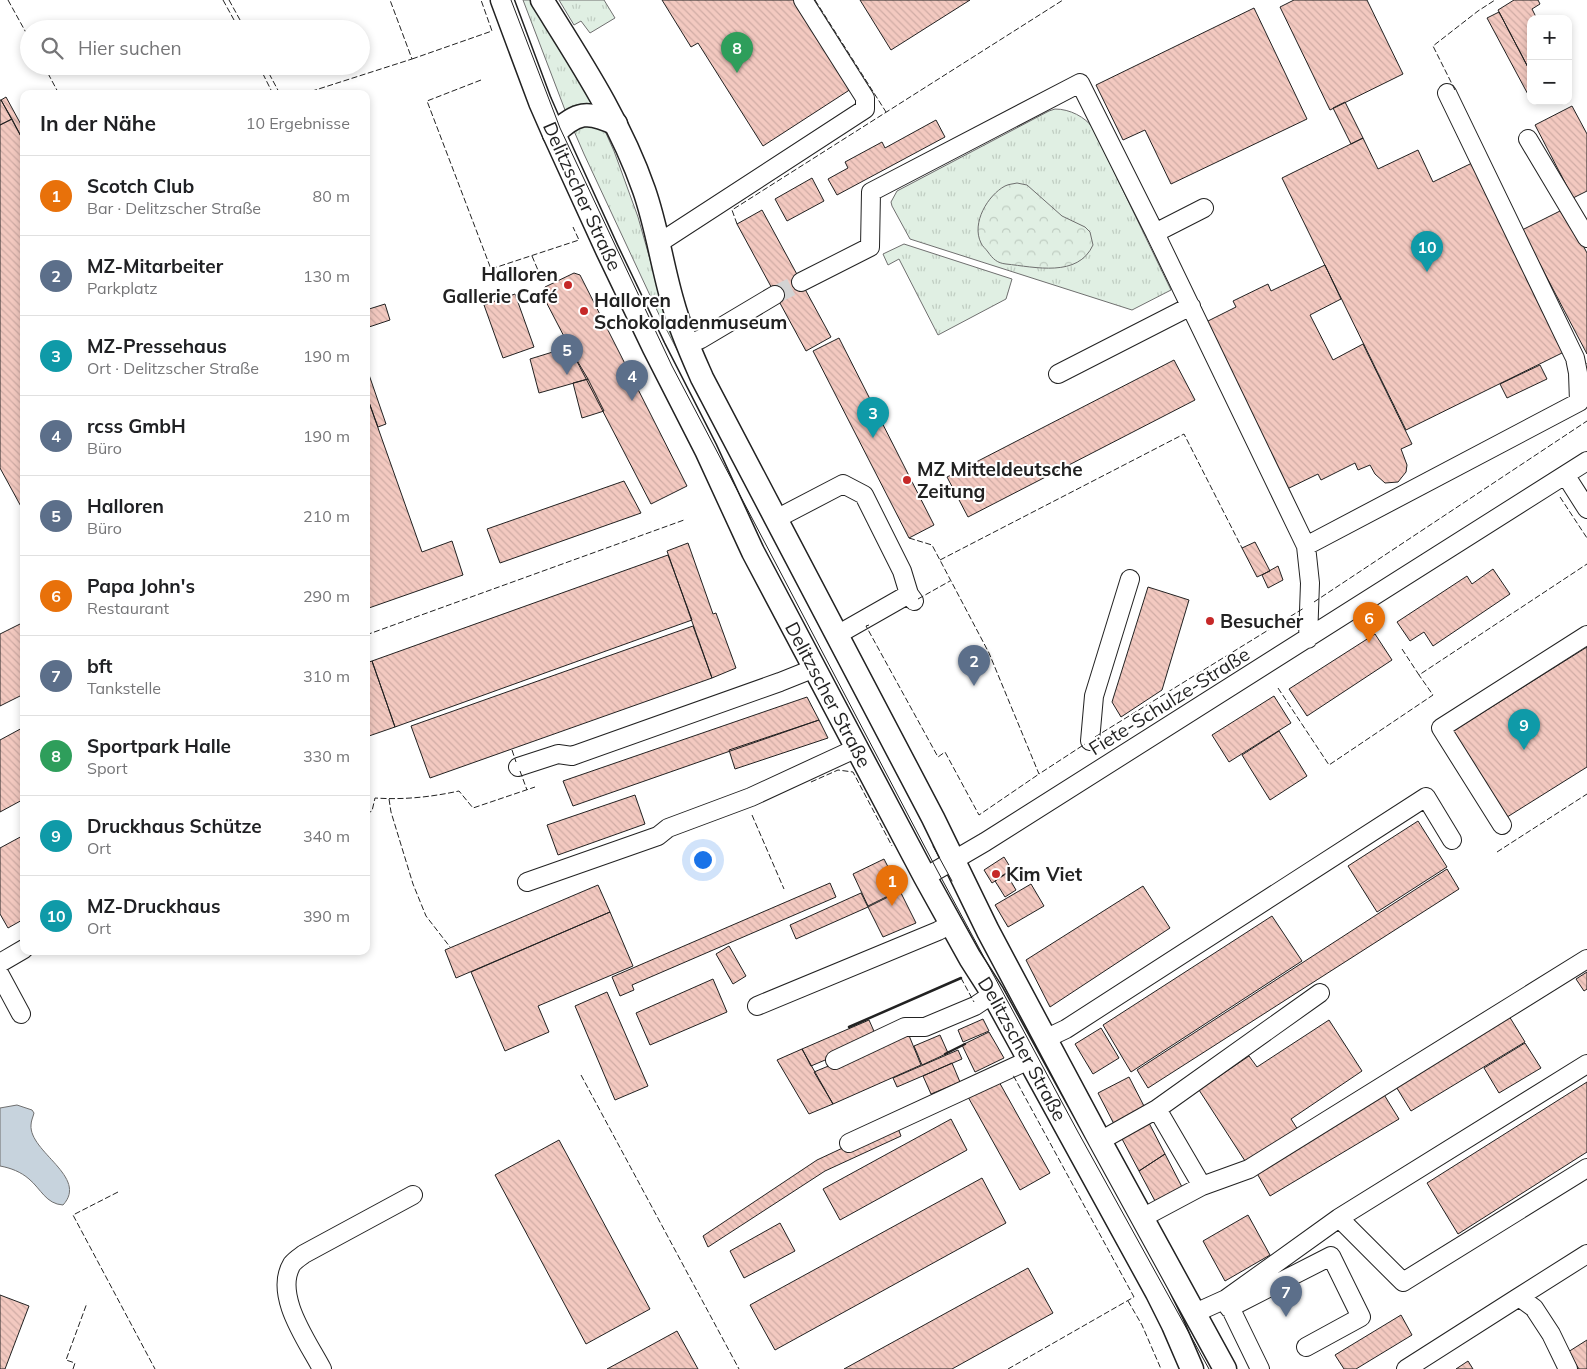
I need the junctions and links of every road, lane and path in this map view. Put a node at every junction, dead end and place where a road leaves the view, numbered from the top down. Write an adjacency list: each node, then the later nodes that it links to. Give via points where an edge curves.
1 (502, 0): 6 (main road, Delitzscher Straße)
2 (542, 0): 5 (main road, Delitzscher Straße)
3 (802, 0): 11 (street, via 865,98 865,108)
4 (1447, 93): 20 (street, via 1575,358 1579,402)
5 (616, 124): 6 (main road, via 585,114 575,117); 11 (main road, Delitzscher Straße, via 644,191)
6 (554, 134): 25 (main road, Delitzscher Straße, via 753,552)
7 (1528, 139): 10 (street)
8 (1204, 208): 9 (street)
9 (1155, 233): 12 (street, via 1080,83 871,192 870,248); 14 (street)
10 (1587, 238)
11 (659, 243): 15 (main road, Delitzscher Straße)
12 (801, 282)
13 (775, 295): 15 (street)
14 (1191, 306): 16 (street); 20 (street)
15 (687, 345): 19 (main road, Delitzscher Straße)
16 (1058, 374)
17 (1580, 470): 18 (street); 24 (street, Fiete-Schulze-Straße)
18 (1587, 509)
19 (776, 519): 22 (main road, Delitzscher Straße); 22 (street, via 843,484 864,495 912,597)
20 (1306, 546): 24 (street, via 1310,583)
21 (1130, 579): 26 (street, via 1094,696)
22 (837, 635): 31 (main road, Delitzscher Straße)
23 (1587, 635): 29 (street, via 1441,728)
24 (1308, 639): 31 (street, Fiete-Schulze-Straße)
25 (815, 668): 27 (main road, Delitzscher Straße); 28 (street, via 572,756 558,754)
26 (1090, 741)
27 (857, 748): 32 (main road, Delitzscher Straße); 33 (street, via 751,797 668,828 658,836)
28 (518, 767)
29 (1502, 825)
30 (1452, 840): 43 (street, via 1426,797 1066,1029)
31 (953, 861): 32 (street, Fiete-Schulze-Straße); 43 (main road, Delitzscher Straße)
32 (924, 877): 34 (main road, Delitzscher Straße)
33 (526, 882)
34 (951, 924): 40 (main road, Delitzscher Straße); 41 (street)
35 (20, 951): 37 (street)
36 (1587, 959): 51 (street, via 1249,1168)
37 (0, 963)
38 (0, 975): 42 (street)
39 (1320, 992): 47 (street)
40 (993, 994): 44 (street, via 975,1006 925,1027 905,1027); 45 (main road, Delitzscher Straße)
41 (757, 1006)
42 (21, 1014)
43 (1045, 1039): 48 (main road, Delitzscher Straße)
44 (835, 1060)
45 (1029, 1060): 49 (street); 61 (main road, Delitzscher Straße, via 1157,1293)
46 (1587, 1064): 54 (street)
47 (1157, 1109): 48 (street); 51 (street)
48 (1100, 1141): 53 (main road, Delitzscher Straße)
49 (849, 1143)
50 (1587, 1168): 54 (street, via 1403,1282)
51 (1202, 1186): 53 (street)
52 (413, 1195): 60 (street, via 293,1263 288,1274 288,1303)
53 (1142, 1218): 58 (main road, Delitzscher Straße)
54 (1339, 1218): 57 (street)
55 (1587, 1254): 56 (street)
56 (1519, 1297): 64 (street); 65 (street, via 1534,1308)
57 (1227, 1304): 58 (street); 59 (street, via 1331,1256 1361,1317); 63 (street)
58 (1195, 1313): 62 (main road, Delitzscher Straße)
59 (1306, 1348)
60 (322, 1369)
61 (1192, 1369)
62 (1226, 1369)
63 (1260, 1369)
64 (1406, 1369)
65 (1568, 1369)

